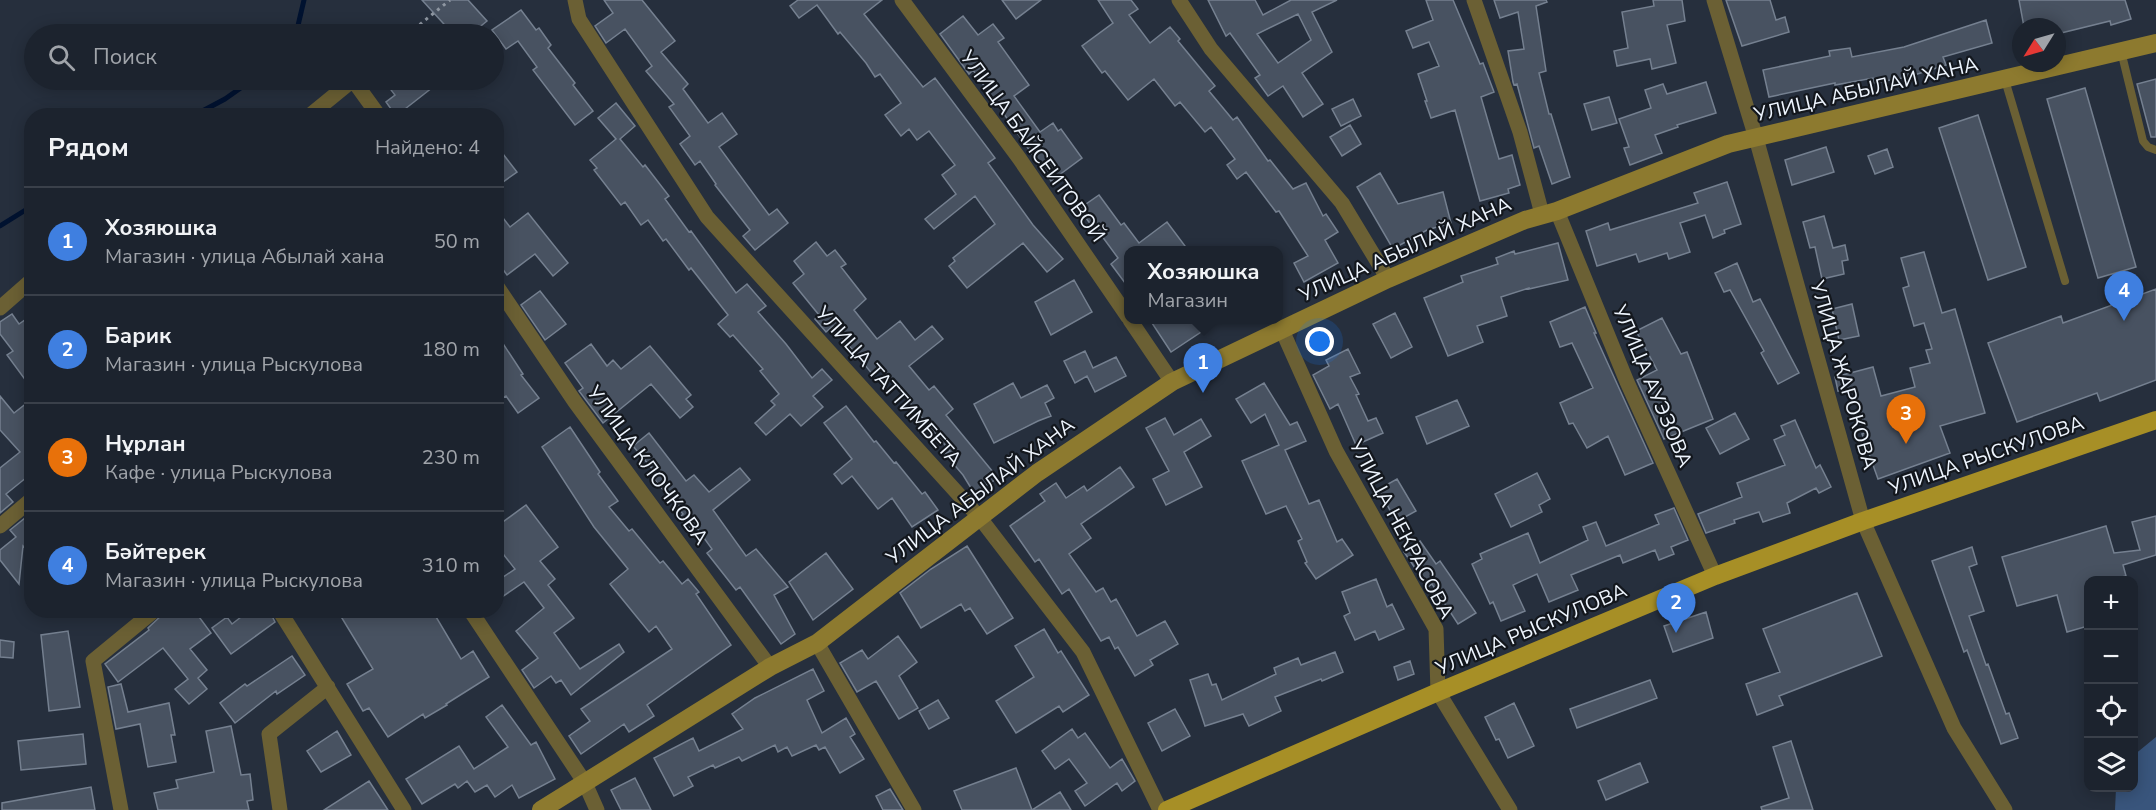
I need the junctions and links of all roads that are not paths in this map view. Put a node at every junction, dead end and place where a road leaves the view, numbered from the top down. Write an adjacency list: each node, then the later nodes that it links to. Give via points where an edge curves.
1 (575, 0): 27 (street, УЛИЦА ТАТТИМБЕТА, via 579,19 706,217)
2 (902, 0): 21 (street, УЛИЦА БАЙСЕИТОВОЙ, via 1019,158)
3 (1179, 0): 16 (street, via 1211,49 1342,203)
4 (1474, 0): 15 (street, УЛИЦА АУЭЗОВА)
5 (1714, 0): 13 (street, УЛИЦА ЖАРОКОВА)
6 (2156, 43): 7 (street, УЛИЦА АБЫЛАЙ ХАНА)
7 (2121, 51): 8 (street, УЛИЦА АБЫЛАЙ ХАНА); 14 (lane, via 2143,141)
8 (2004, 79): 13 (street, УЛИЦА АБЫЛАЙ ХАНА); 17 (lane)
9 (341, 90): 11 (street)
10 (360, 90): 12 (street)
11 (319, 108)
12 (373, 108)
13 (1756, 138): 15 (street, УЛИЦА АБЫЛАЙ ХАНА, via 1728,144); 28 (street, УЛИЦА ЖАРОКОВА)
14 (2156, 150)
15 (1550, 212): 16 (street, УЛИЦА АБЫЛАЙ ХАНА); 30 (street, УЛИЦА АУЭЗОВА)
16 (1388, 279): 23 (street, УЛИЦА АБЫЛАЙ ХАНА)
17 (2065, 281)
18 (24, 289): 20 (street)
19 (504, 297): 35 (street, УЛИЦА КЛОЧКОВА, via 575,402)
20 (0, 308)
21 (1124, 311)
22 (1133, 324): 24 (street, УЛИЦА БАЙСЕИТОВОЙ)
23 (1282, 330): 24 (street, УЛИЦА АБЫЛАЙ ХАНА); 37 (street, УЛИЦА НЕКРАСОВА, via 1336,451 1436,629)
24 (1172, 382): 27 (street, УЛИЦА АБЫЛАЙ ХАНА, via 1037,473)
25 (2156, 420): 28 (main road, УЛИЦА РЫСКУЛОВА)
26 (24, 506): 29 (street)
27 (980, 518): 34 (street, УЛИЦА АБЫЛАЙ ХАНА); 45 (street, УЛИЦА ТАТТИМБЕТА, via 1083,652)
28 (1863, 521): 30 (main road, УЛИЦА РЫСКУЛОВА); 48 (street, УЛИЦА ЖАРОКОВА, via 1954,728)
29 (0, 526)
30 (1715, 576): 37 (main road, УЛИЦА РЫСКУЛОВА)
31 (145, 618): 39 (street, via 93,661)
32 (284, 618): 36 (street)
33 (475, 618): 38 (street)
34 (817, 643): 35 (street, УЛИЦА АБЫЛАЙ ХАНА); 44 (street)
35 (770, 667): 38 (street, УЛИЦА АБЫЛАЙ ХАНА)
36 (328, 687): 40 (street, via 269,734); 41 (street)
37 (1438, 692): 46 (main road, УЛИЦА РЫСКУЛОВА); 47 (street, УЛИЦА НЕКРАСОВА)
38 (585, 783): 42 (street, УЛИЦА АБЫЛАЙ ХАНА); 43 (street)
39 (121, 810)
40 (280, 810)
41 (404, 810)
42 (541, 810)
43 (597, 810)
44 (914, 810)
45 (1160, 810)
46 (1167, 810)
47 (1510, 810)
48 (2006, 810)

